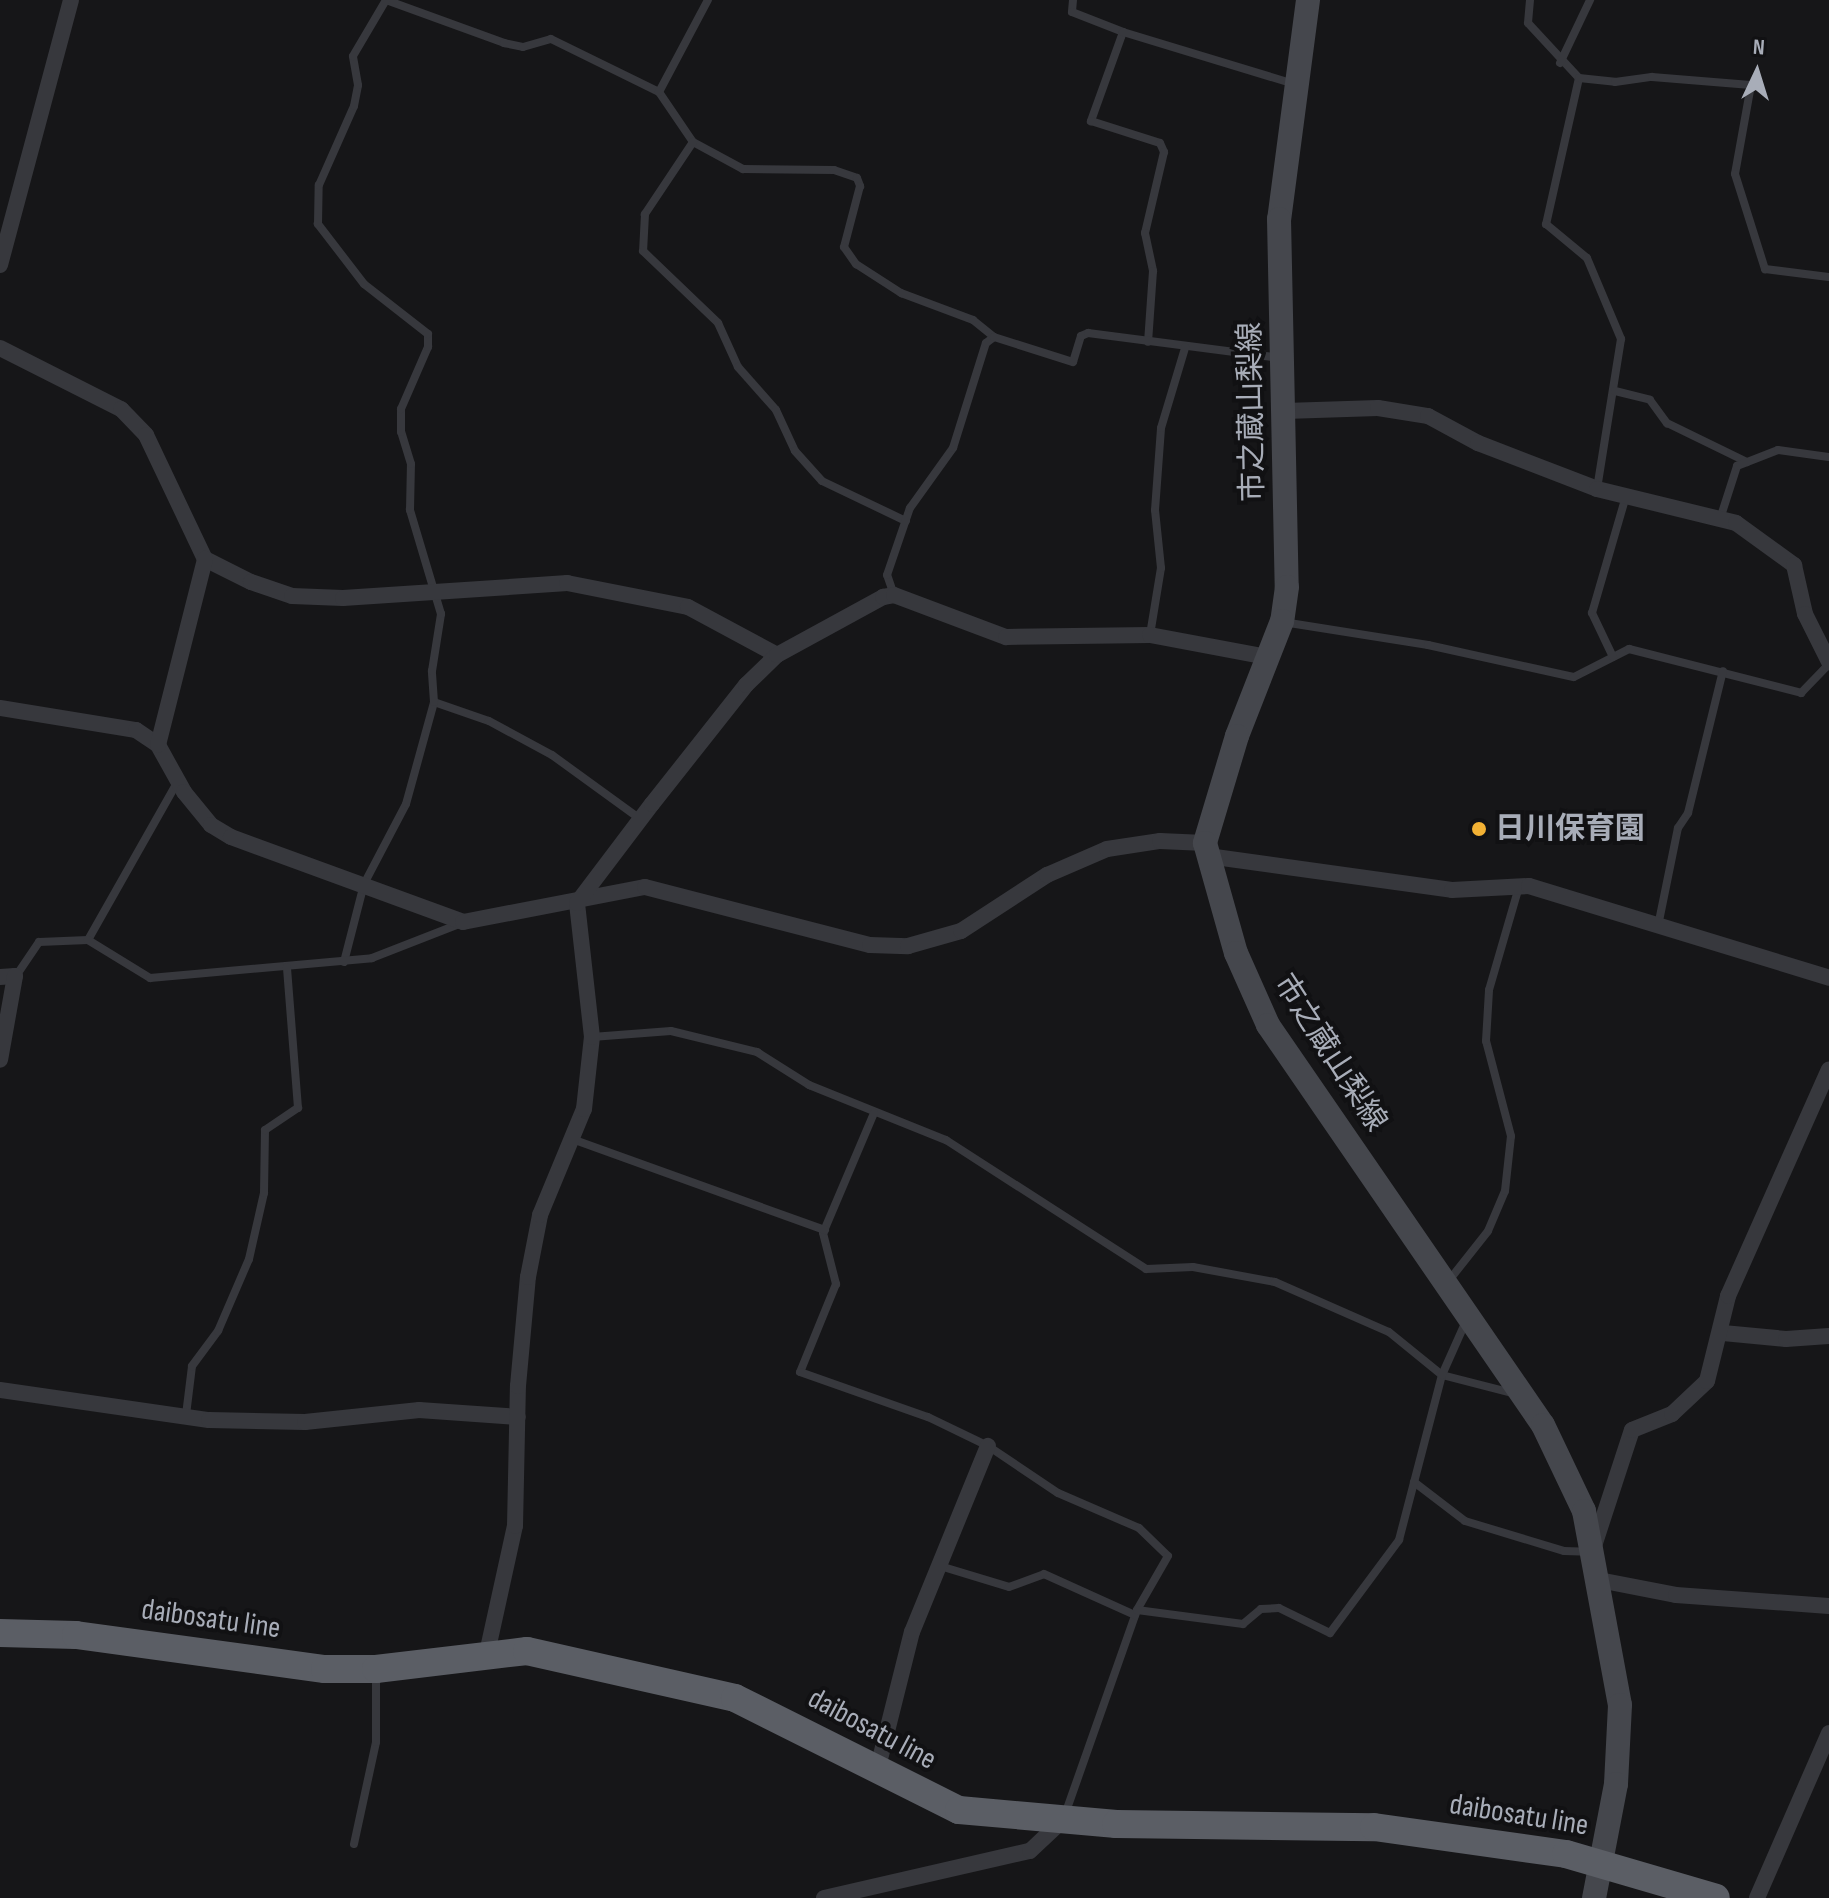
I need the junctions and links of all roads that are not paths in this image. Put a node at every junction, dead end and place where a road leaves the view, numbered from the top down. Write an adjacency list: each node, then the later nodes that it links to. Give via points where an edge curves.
1 (71, 0): 14 (street)
2 (386, 0): 12 (lane, via 504,43 523,47 551,39); 30 (lane, via 353,56 358,85 354,106 319,185 318,224 364,284 428,334 428,347 401,409 401,432 411,464 410,510 416,539)
3 (708, 0): 12 (lane)
4 (1073, 0): 8 (lane, via 1072,12)
5 (1308, 0): 11 (main road, 市之蔵山梨線)
6 (1530, 0): 9 (lane, via 1528,23)
7 (1590, 0): 9 (lane)
8 (1123, 32): 11 (lane); 17 (lane, via 1091,121 1160,143 1164,152 1145,233 1153,271)
9 (1560, 63): 10 (lane)
10 (1579, 78): 15 (lane, via 1751,85 1735,174 1765,269); 21 (lane, via 1546,224 1587,258 1603,292 1621,339)
11 (1296, 85): 20 (main road, 市之蔵山梨線, via 1279,219)
12 (659, 92): 13 (lane)
13 (693, 142): 16 (lane, via 743,169 834,170 857,178 860,186 844,247 856,264 901,293 973,320); 28 (lane, via 645,214 643,251 718,323 738,367 776,410 795,451 822,481)
14 (0, 265)
15 (1829, 277)
16 (994, 337): 17 (lane, via 1073,362 1081,336 1088,333); 28 (lane, via 986,343 953,448 922,486)
17 (1148, 342): 19 (lane)
18 (0, 348): 29 (street, via 121,409 146,435)
19 (1185, 348): 20 (lane); 33 (lane, via 1161,428 1155,510 1161,568)
20 (1284, 359): 22 (main road, 市之蔵山梨線)
21 (1615, 391): 24 (lane, via 1650,400 1667,423); 25 (lane)
22 (1285, 411): 25 (street, via 1378,408 1428,416 1478,443); 32 (main road, 市之蔵山梨線, via 1287,587)
23 (1829, 457): 24 (lane, via 1778,450)
24 (1747, 462): 27 (lane, via 1737,466)
25 (1597, 489): 26 (street)
26 (1626, 496): 27 (street); 36 (lane, via 1592,613)
27 (1720, 519): 37 (street, via 1736,523 1794,565 1805,614)
28 (906, 521): 31 (lane, via 887,575)
29 (205, 559): 30 (street, via 292,596); 41 (street)
30 (439, 592): 34 (street, via 531,583 606,590 688,607); 39 (lane)
31 (894, 595): 33 (street, via 1006,637); 34 (street)
32 (1282, 621): 35 (main road, 市之蔵山梨線); 36 (lane, via 1574,677)
33 (1150, 635): 35 (street)
34 (777, 655): 43 (street, via 746,685)
35 (1268, 657): 44 (main road, 市之蔵山梨線)
36 (1613, 657): 38 (lane, via 1629,649)
37 (1829, 663): 38 (lane, via 1801,693)
38 (1723, 671): 49 (lane, via 1688,813 1678,828)
39 (434, 702): 43 (lane, via 489,721 552,755); 45 (lane, via 406,804)
40 (0, 708): 41 (street, via 102,722 136,730)
41 (158, 745): 42 (street)
42 (178, 781): 45 (street, via 211,825 231,837); 50 (lane)
43 (640, 819): 47 (street)
44 (1206, 850): 46 (street, via 1452,890); 47 (street, via 1160,841 1107,849 1047,875 961,931 908,946 870,945 645,887); 61 (main road, 市之蔵山梨線, via 1236,953 1262,1015)
45 (364, 884): 48 (street); 51 (lane)
46 (1519, 887): 49 (street, via 1545,890); 61 (lane, via 1489,990 1486,1041 1511,1136 1505,1191 1488,1231)
47 (577, 903): 48 (street); 55 (street)
48 (463, 922): 51 (lane, via 372,958)
49 (1658, 926): 54 (street)
50 (88, 940): 52 (lane, via 150,978); 53 (lane, via 39,942)
51 (344, 962): 52 (lane)
52 (287, 967): 68 (lane, via 298,1108 265,1130 264,1193 249,1259 218,1331 192,1366)
53 (8, 977): 56 (street)
54 (1829, 978)
55 (592, 1037): 58 (lane, via 671,1031 757,1052 809,1085); 59 (street, via 584,1109)
56 (0, 1060)
57 (1829, 1069): 63 (street, via 1737,1274)
58 (874, 1113): 60 (lane); 65 (lane, via 946,1140 1146,1269 1193,1267 1275,1282 1389,1332)
59 (572, 1139): 60 (lane); 69 (street, via 540,1215 528,1277)
60 (825, 1230): 70 (lane, via 823,1247 836,1284 800,1372 928,1417)
61 (1447, 1284): 62 (main road, 市之蔵山梨線)
62 (1468, 1315): 65 (lane); 67 (main road, 市之蔵山梨線)
63 (1723, 1333): 64 (street, via 1786,1339); 72 (street, via 1707,1381 1694,1397 1672,1414 1632,1430)
64 (1829, 1336)
65 (1442, 1375): 67 (lane); 71 (lane)
66 (0, 1390): 68 (street)
67 (1523, 1395): 72 (main road, 市之蔵山梨線, via 1572,1481)
68 (186, 1415): 69 (street, via 305,1422 419,1410)
69 (518, 1417): 78 (street, via 515,1526)
70 (988, 1446): 73 (street); 76 (lane, via 1058,1493 1139,1528 1168,1556)
71 (1414, 1482): 72 (lane, via 1465,1521 1564,1551); 76 (lane, via 1399,1540 1330,1633 1279,1608 1261,1609 1243,1624)
72 (1595, 1549): 74 (main road, 市之蔵山梨線)
73 (940, 1566): 76 (lane, via 1009,1587 1044,1574); 81 (street, via 912,1632)
74 (1599, 1580): 75 (street, via 1676,1595); 84 (main road, 市之蔵山梨線, via 1620,1705 1616,1784)
75 (1829, 1606)
76 (1136, 1612): 82 (lane)
77 (0, 1633): 79 (highway, daibosatu line, via 76,1635 325,1669)
78 (487, 1653): 79 (highway, daibosatu line); 81 (highway, daibosatu line, via 527,1651 723,1694)
79 (376, 1669): 83 (lane, via 376,1742)
80 (1829, 1733): 88 (street)
81 (877, 1771): 82 (highway, daibosatu line, via 959,1810)
82 (1063, 1820): 84 (highway, daibosatu line, via 1374,1827); 85 (street, via 1030,1851)
83 (354, 1844)
84 (1602, 1864): 86 (main road, 市之蔵山梨線); 87 (highway, daibosatu line)
85 (824, 1898)
86 (1594, 1898)
87 (1716, 1898)
88 (1757, 1898)

